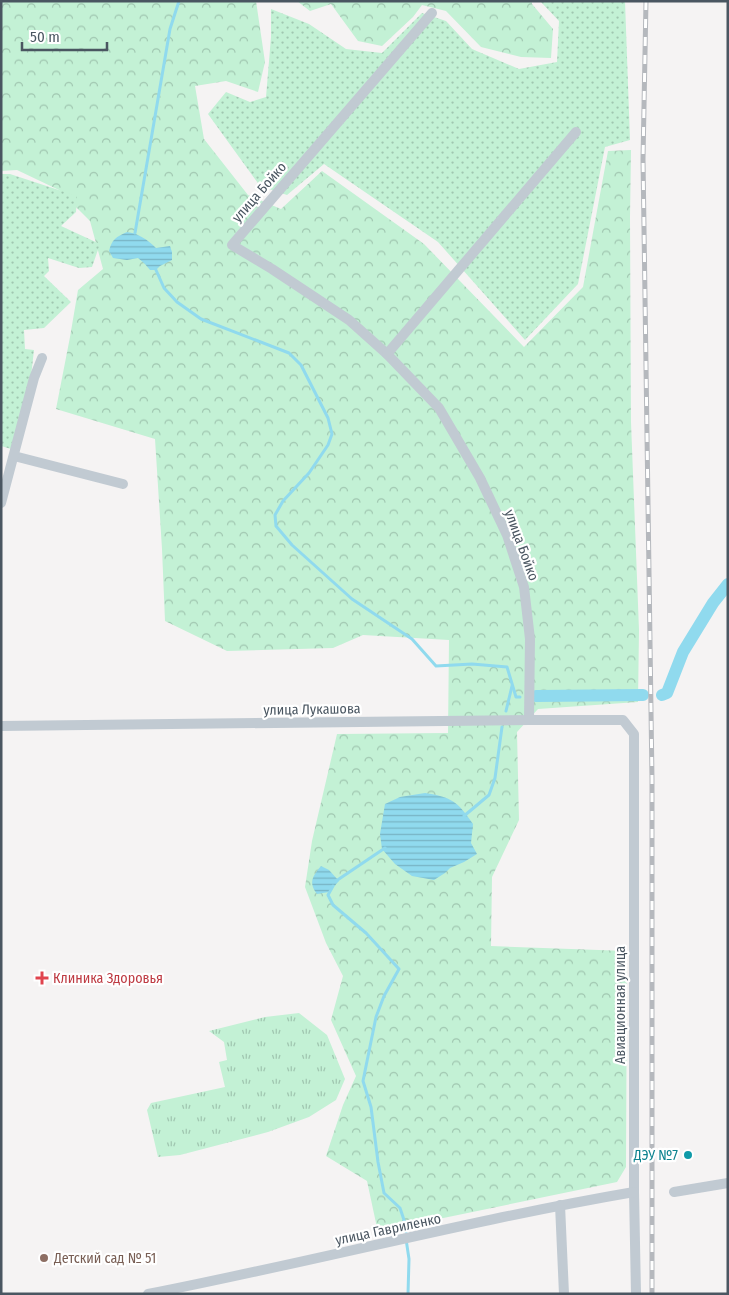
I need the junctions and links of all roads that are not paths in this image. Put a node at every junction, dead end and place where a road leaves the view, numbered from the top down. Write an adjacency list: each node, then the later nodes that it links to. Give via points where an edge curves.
1 (432, 14): 3 (street, улица Бойко, via 232,245 348,320)
2 (576, 132): 3 (street)
3 (387, 354): 8 (street, улица Бойко, via 439,408 480,478 507,535 524,587 530,639)
4 (42, 358): 5 (street)
5 (14, 456): 6 (street); 7 (street)
6 (123, 484)
7 (1, 503)
8 (529, 720): 9 (street, улица Лукашова); 10 (street, улица Лукашова)
9 (623, 720): 12 (street, Авиационная улица, via 634,734)
10 (1, 726)
11 (728, 1183): 13 (street)
12 (634, 1192): 14 (street, улица Гавриленко); 17 (street, Авиационная улица)
13 (674, 1192)
14 (560, 1205): 15 (street, улица Гавриленко); 16 (street)
15 (148, 1294)
16 (564, 1294)
17 (636, 1294)

